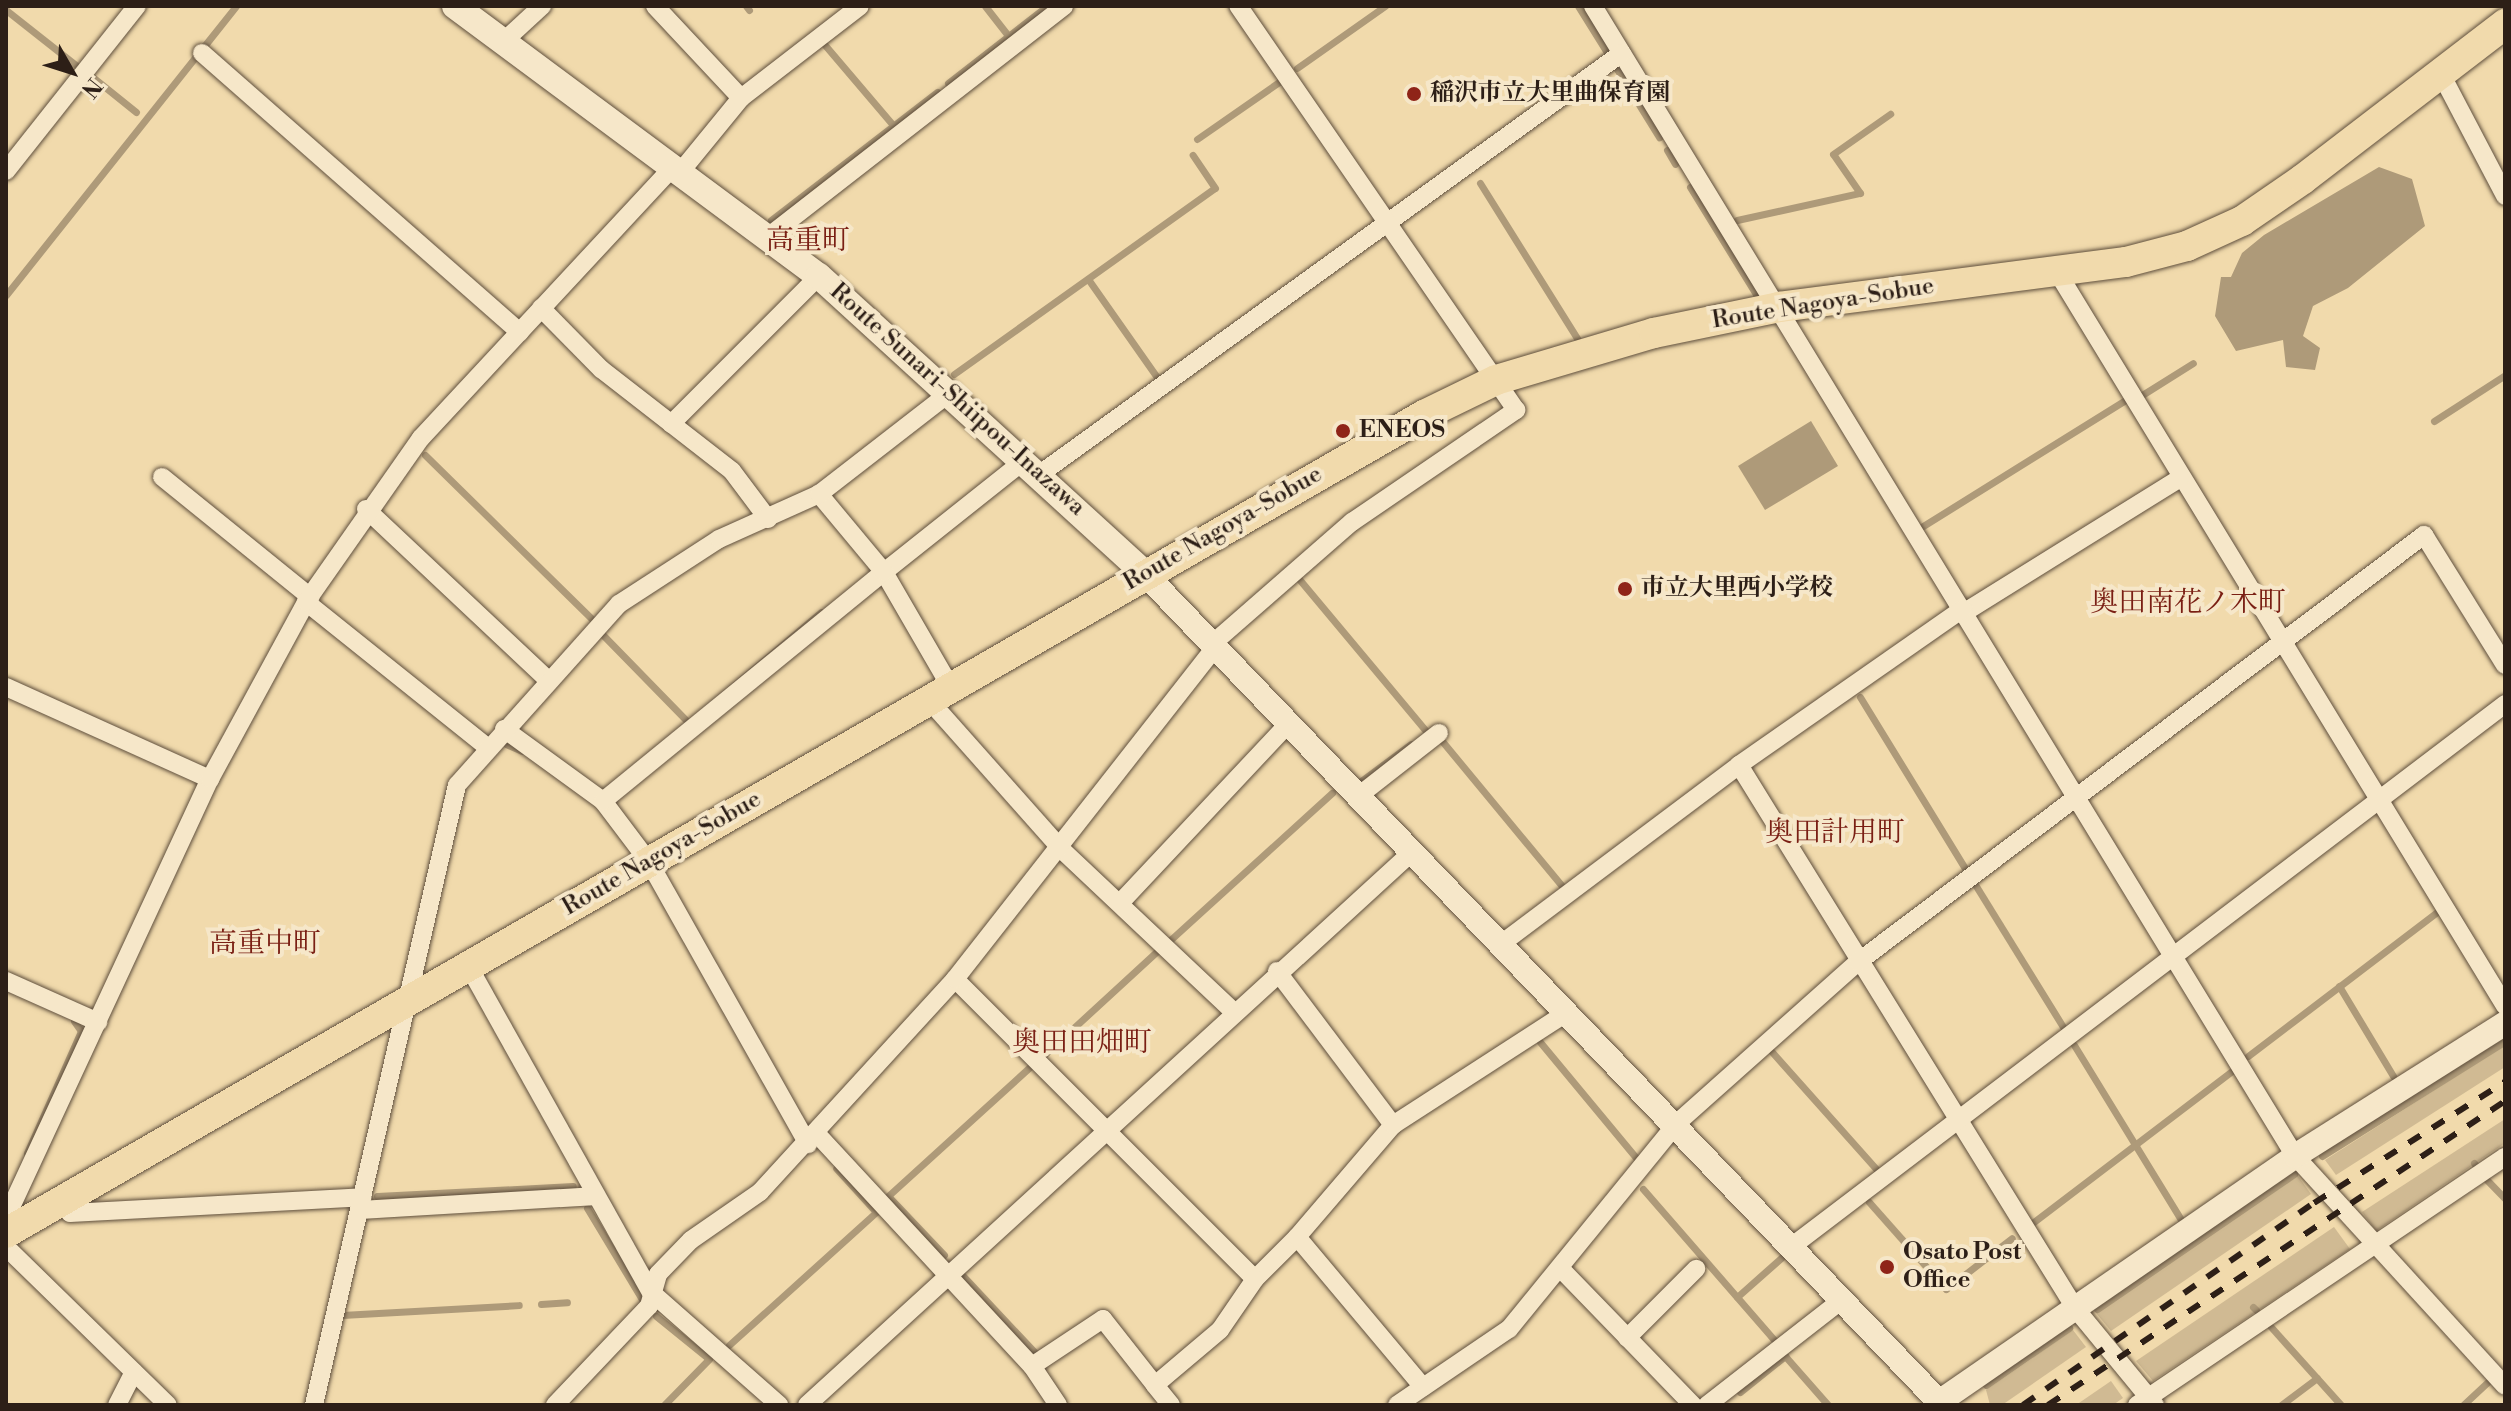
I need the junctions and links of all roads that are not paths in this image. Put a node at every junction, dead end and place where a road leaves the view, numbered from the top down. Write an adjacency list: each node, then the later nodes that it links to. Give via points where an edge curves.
1 (137, 6): 16 (street)
2 (455, 6): 10 (main road, Route Sunari-Shiipou-Inazawa)
3 (542, 6): 10 (street)
4 (655, 6): 14 (street)
5 (859, 6): 14 (street)
6 (1064, 6): 19 (street)
7 (1238, 6): 18 (street)
8 (1593, 6): 12 (street)
9 (2505, 24): 13 (main road, Route Nagoya-Sobue)
10 (504, 41): 15 (main road, Route Sunari-Shiipou-Inazawa)
11 (202, 53): 24 (street)
12 (1622, 53): 18 (street); 22 (street)
13 (2440, 72): 17 (street); 20 (main road, Route Nagoya-Sobue, via 2217,235 2126,262)
14 (741, 98): 15 (street)
15 (678, 167): 19 (main road, Route Sunari-Shiipou-Inazawa); 23 (street)
16 (6, 171)
17 (2505, 196)
18 (1387, 223): 25 (street); 28 (street)
19 (769, 236): 21 (main road, Route Sunari-Shiipou-Inazawa)
20 (2056, 270): 22 (main road, Route Nagoya-Sobue); 30 (street)
21 (819, 276): 26 (main road, Route Sunari-Shiipou-Inazawa); 27 (street)
22 (1779, 307): 25 (main road, Route Nagoya-Sobue, via 1654,333); 37 (street)
23 (541, 308): 24 (street); 27 (street, via 601,369)
24 (520, 332): 32 (street)
25 (1496, 380): 35 (main road, Route Nagoya-Sobue); 39 (street, via 1516,410 1340,531)
26 (952, 391): 28 (main road, Route Sunari-Shiipou-Inazawa); 31 (street)
27 (671, 424): 33 (street, via 732,471)
28 (1032, 467): 34 (street); 35 (main road, Route Sunari-Shiipou-Inazawa)
29 (162, 477): 36 (street)
30 (2180, 478): 37 (street); 38 (street)
31 (819, 494): 33 (street); 34 (street)
32 (366, 509): 36 (street); 41 (street)
33 (768, 519): 41 (street, via 719,539 619,604)
34 (884, 572): 43 (street); 54 (street)
35 (1144, 573): 39 (street); 43 (main road, Route Nagoya-Sobue)
36 (308, 599): 48 (street); 50 (street)
37 (1964, 611): 49 (street); 51 (street)
38 (2282, 641): 40 (street, via 2424,535); 51 (street); 53 (street)
39 (1213, 645): 45 (street); 55 (street, via 1107,780)
40 (2505, 665)
41 (549, 681): 46 (street)
42 (7, 690): 50 (street)
43 (939, 692): 55 (street); 57 (main road, Route Nagoya-Sobue)
44 (2505, 704): 53 (street)
45 (1288, 724): 52 (street); 58 (street)
46 (504, 729): 48 (street); 54 (street)
47 (1439, 733): 52 (street)
48 (487, 747): 66 (street, via 457,785)
49 (1739, 765): 59 (street); 61 (street)
50 (210, 779): 70 (street)
51 (2076, 796): 60 (street); 61 (street)
52 (1357, 797): 56 (street)
53 (2378, 800): 60 (street); 67 (street)
54 (603, 801): 57 (street)
55 (1061, 849): 58 (street); 64 (street)
56 (1411, 853): 59 (street); 63 (street)
57 (649, 862): 62 (main road, Route Nagoya-Sobue); 76 (street)
58 (1120, 903): 68 (street)
59 (1501, 944): 69 (street)
60 (2172, 954): 72 (street); 77 (street)
61 (1858, 962): 72 (street); 73 (street)
62 (469, 967): 66 (main road, Route Nagoya-Sobue); 79 (street)
63 (1277, 971): 68 (street); 74 (street)
64 (955, 979): 75 (street); 76 (street)
65 (6, 981): 70 (street)
66 (405, 1004): 80 (main road, Route Nagoya-Sobue); 81 (street)
67 (2505, 1006)
68 (1233, 1011): 75 (street)
69 (1568, 1012): 73 (street); 74 (street)
70 (98, 1022): 82 (street)
71 (2505, 1023): 77 (street)
72 (1954, 1120): 87 (street); 94 (street)
73 (1676, 1124): 87 (street); 88 (street)
74 (1393, 1125): 84 (street)
75 (1101, 1132): 90 (street); 91 (street)
76 (812, 1139): 90 (street); 92 (street, via 760,1192 691,1240)
77 (2295, 1156): 85 (street); 94 (street)
78 (2505, 1157): 85 (street)
79 (593, 1196): 81 (street); 92 (street)
80 (62, 1201): 81 (street, via 70,1213); 83 (main road, Route Nagoya-Sobue)
81 (361, 1204): 106 (street)
82 (6, 1218)
83 (6, 1233)
84 (1297, 1237): 91 (street); 100 (street)
85 (2371, 1246): 99 (street); 102 (street)
86 (6, 1247): 97 (street)
87 (1791, 1247): 93 (street)
88 (1561, 1269): 95 (street); 100 (street, via 1509,1329)
89 (1696, 1269): 95 (street)
90 (945, 1273): 96 (street); 109 (street)
91 (1255, 1279): 98 (street, via 1220,1330)
92 (651, 1292): 107 (street, via 649,1306); 108 (street)
93 (1842, 1300): 101 (street); 103 (street)
94 (2075, 1308): 102 (street); 103 (street)
95 (1627, 1338): 113 (street)
96 (1032, 1366): 98 (street, via 1103,1319); 110 (street)
97 (134, 1372): 104 (street); 105 (street)
98 (1155, 1385): 111 (street)
99 (2505, 1386)
100 (1423, 1387): 112 (street)
101 (1720, 1401)
102 (2146, 1402)
103 (1941, 1404)
104 (117, 1405)
105 (168, 1405)
106 (314, 1405)
107 (555, 1405)
108 (779, 1405)
109 (807, 1405)
110 (1058, 1405)
111 (1171, 1405)
112 (1397, 1405)
113 (1693, 1405)

